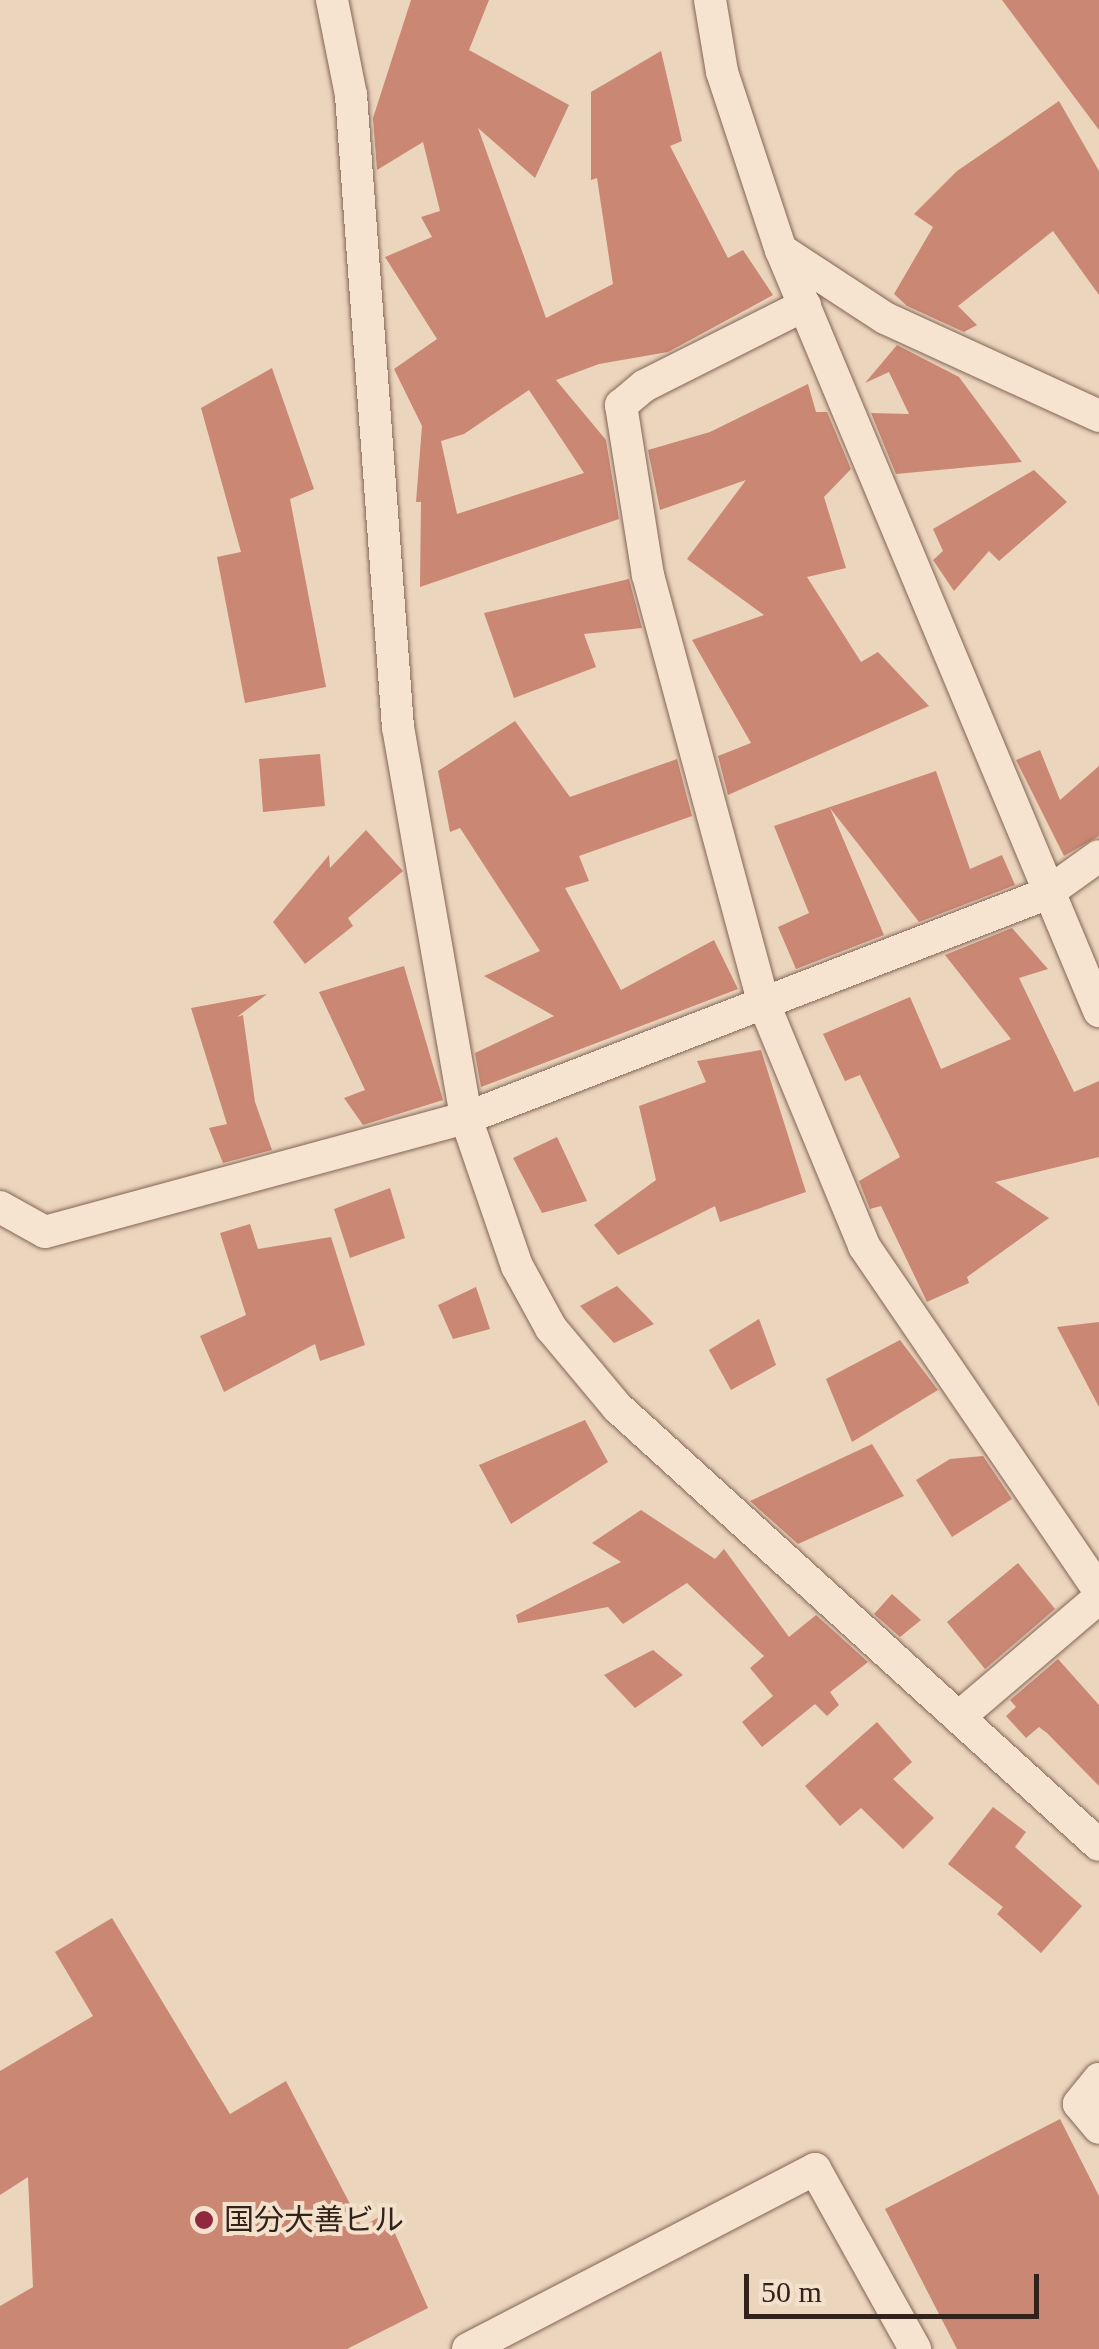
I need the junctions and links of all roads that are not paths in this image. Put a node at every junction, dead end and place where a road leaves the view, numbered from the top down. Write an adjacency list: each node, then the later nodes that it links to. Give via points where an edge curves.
1 (332, 0): 10 (street, via 351,94 398,727)
2 (710, 0): 3 (street, via 722,72)
3 (780, 250): 4 (street); 5 (street, via 885,318)
4 (805, 305): 7 (street); 8 (street, via 644,386 621,405 648,575)
5 (1099, 416)
6 (1099, 856): 7 (street)
7 (1046, 894): 8 (street); 9 (street)
8 (764, 1004): 10 (street); 12 (street, via 864,1246)
9 (1099, 1011)
10 (466, 1118): 11 (street, via 45,1232); 14 (street, via 517,1266 551,1328 617,1408)
11 (0, 1208)
12 (1099, 1590)
13 (1099, 1598): 14 (street)
14 (959, 1717): 15 (street)
15 (1099, 1845)
16 (1099, 2079): 17 (street, via 1079,2104)
17 (1099, 2128)
18 (468, 2349): 19 (street, via 816,2169)
19 (915, 2349)

